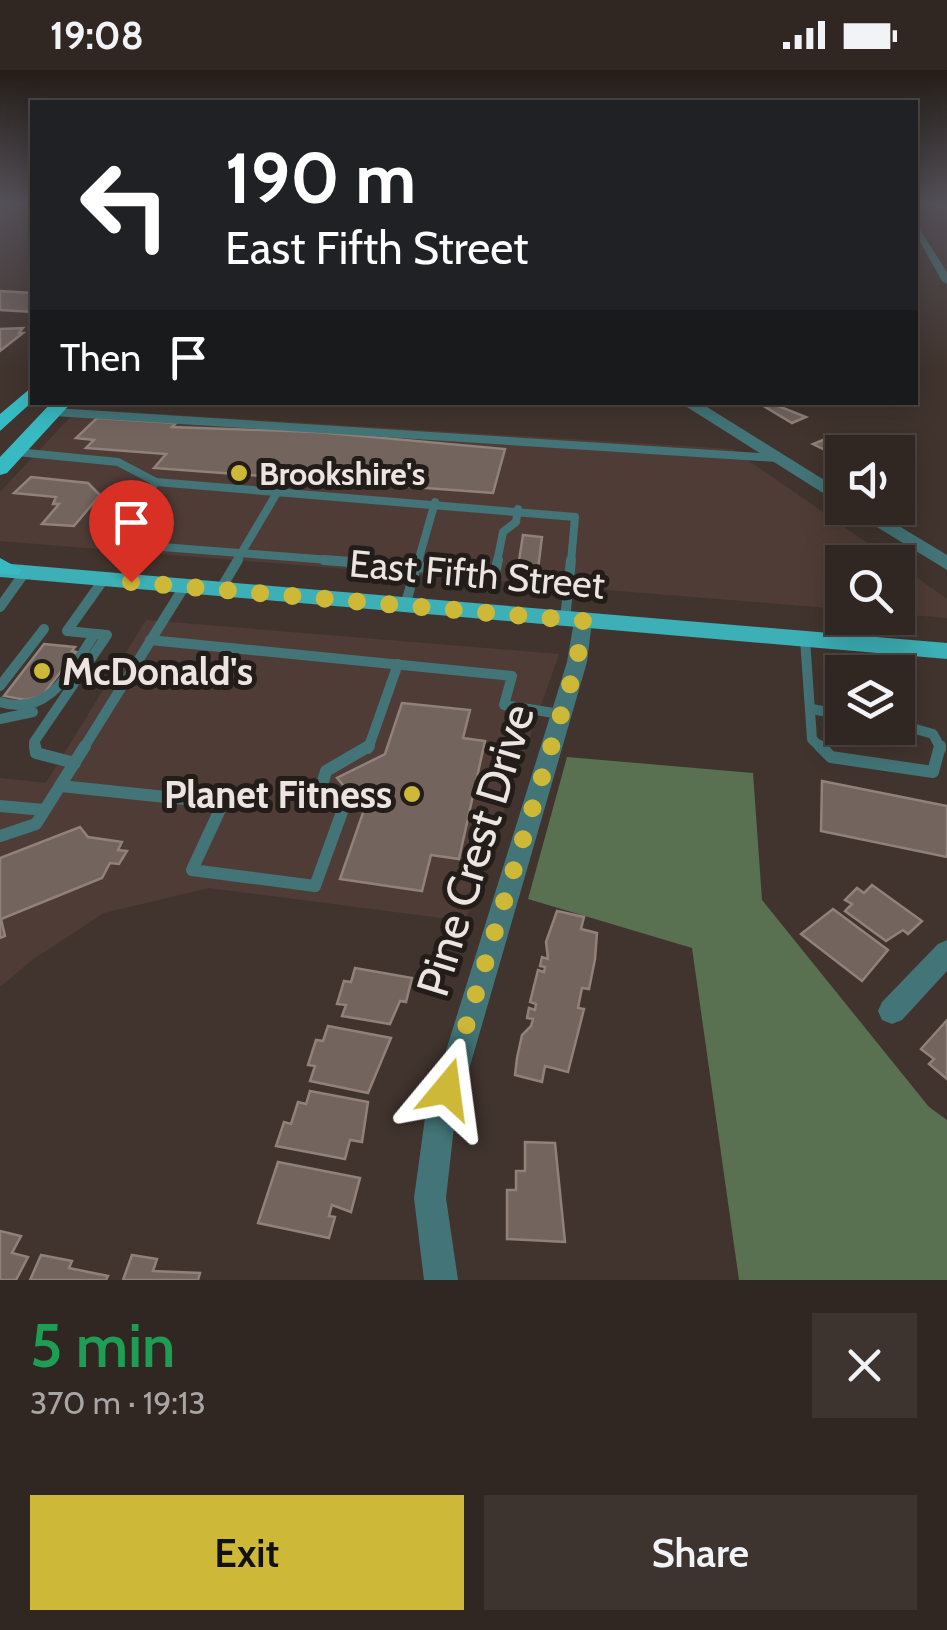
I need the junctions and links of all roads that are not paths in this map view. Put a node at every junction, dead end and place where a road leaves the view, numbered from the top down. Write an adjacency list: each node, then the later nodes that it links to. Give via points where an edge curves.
1 (930, 259): 2 (street)
2 (947, 281)
3 (30, 394): 6 (highway)
4 (692, 405): 8 (street)
5 (58, 408): 7 (highway); 8 (lane)
6 (0, 425)
7 (17, 452): 9 (highway); 10 (lane, via 118,462)
8 (778, 458): 11 (street)
9 (0, 469)
10 (156, 482): 12 (lane); 16 (lane, via 110,542)
11 (825, 488)
12 (278, 491): 13 (lane); 16 (lane)
13 (435, 502): 14 (lane); 18 (lane)
14 (518, 509): 18 (lane, via 516,522 503,532 495,573); 25 (lane, via 576,516)
15 (884, 525): 17 (street)
16 (241, 553): 18 (lane); 22 (lane)
17 (947, 564)
18 (416, 567): 23 (lane)
19 (7, 570): 20 (main road, East Fifth Street); 24 (lane)
20 (104, 579): 21 (main road, East Fifth Street); 27 (lane, via 67,631)
21 (184, 586): 22 (main road, East Fifth Street); 28 (lane)
22 (220, 590): 23 (main road, East Fifth Street)
23 (404, 606): 25 (main road, East Fifth Street)
24 (0, 607)
25 (574, 620): 29 (main road, East Fifth Street); 37 (street, Pine Crest Drive, via 579,653)
26 (44, 629): 32 (lane)
27 (94, 634): 34 (lane); 40 (lane, via 108,635 34,742 40,756)
28 (150, 640): 31 (lane); 40 (lane)
29 (805, 640): 30 (main road, East Fifth Street); 35 (lane)
30 (947, 651)
31 (398, 664): 37 (lane, via 512,676 504,705); 41 (lane, via 368,749 326,771 322,785 342,812 315,886 192,870 224,803)
32 (0, 686)
33 (0, 702): 34 (lane, via 22,710)
34 (45, 702): 38 (lane, via 26,716)
35 (812, 710): 36 (lane); 39 (lane, via 814,744 831,756 934,772 942,750 933,734)
36 (825, 712)
37 (560, 714): 47 (street, Pine Crest Drive, via 440,1118 430,1198)
38 (0, 719)
39 (915, 729)
40 (75, 763): 41 (lane)
41 (61, 786): 43 (lane)
42 (0, 806): 43 (lane)
43 (44, 810): 44 (lane, via 36,824)
44 (0, 836)
45 (945, 959): 46 (street)
46 (892, 1011)
47 (440, 1280)

